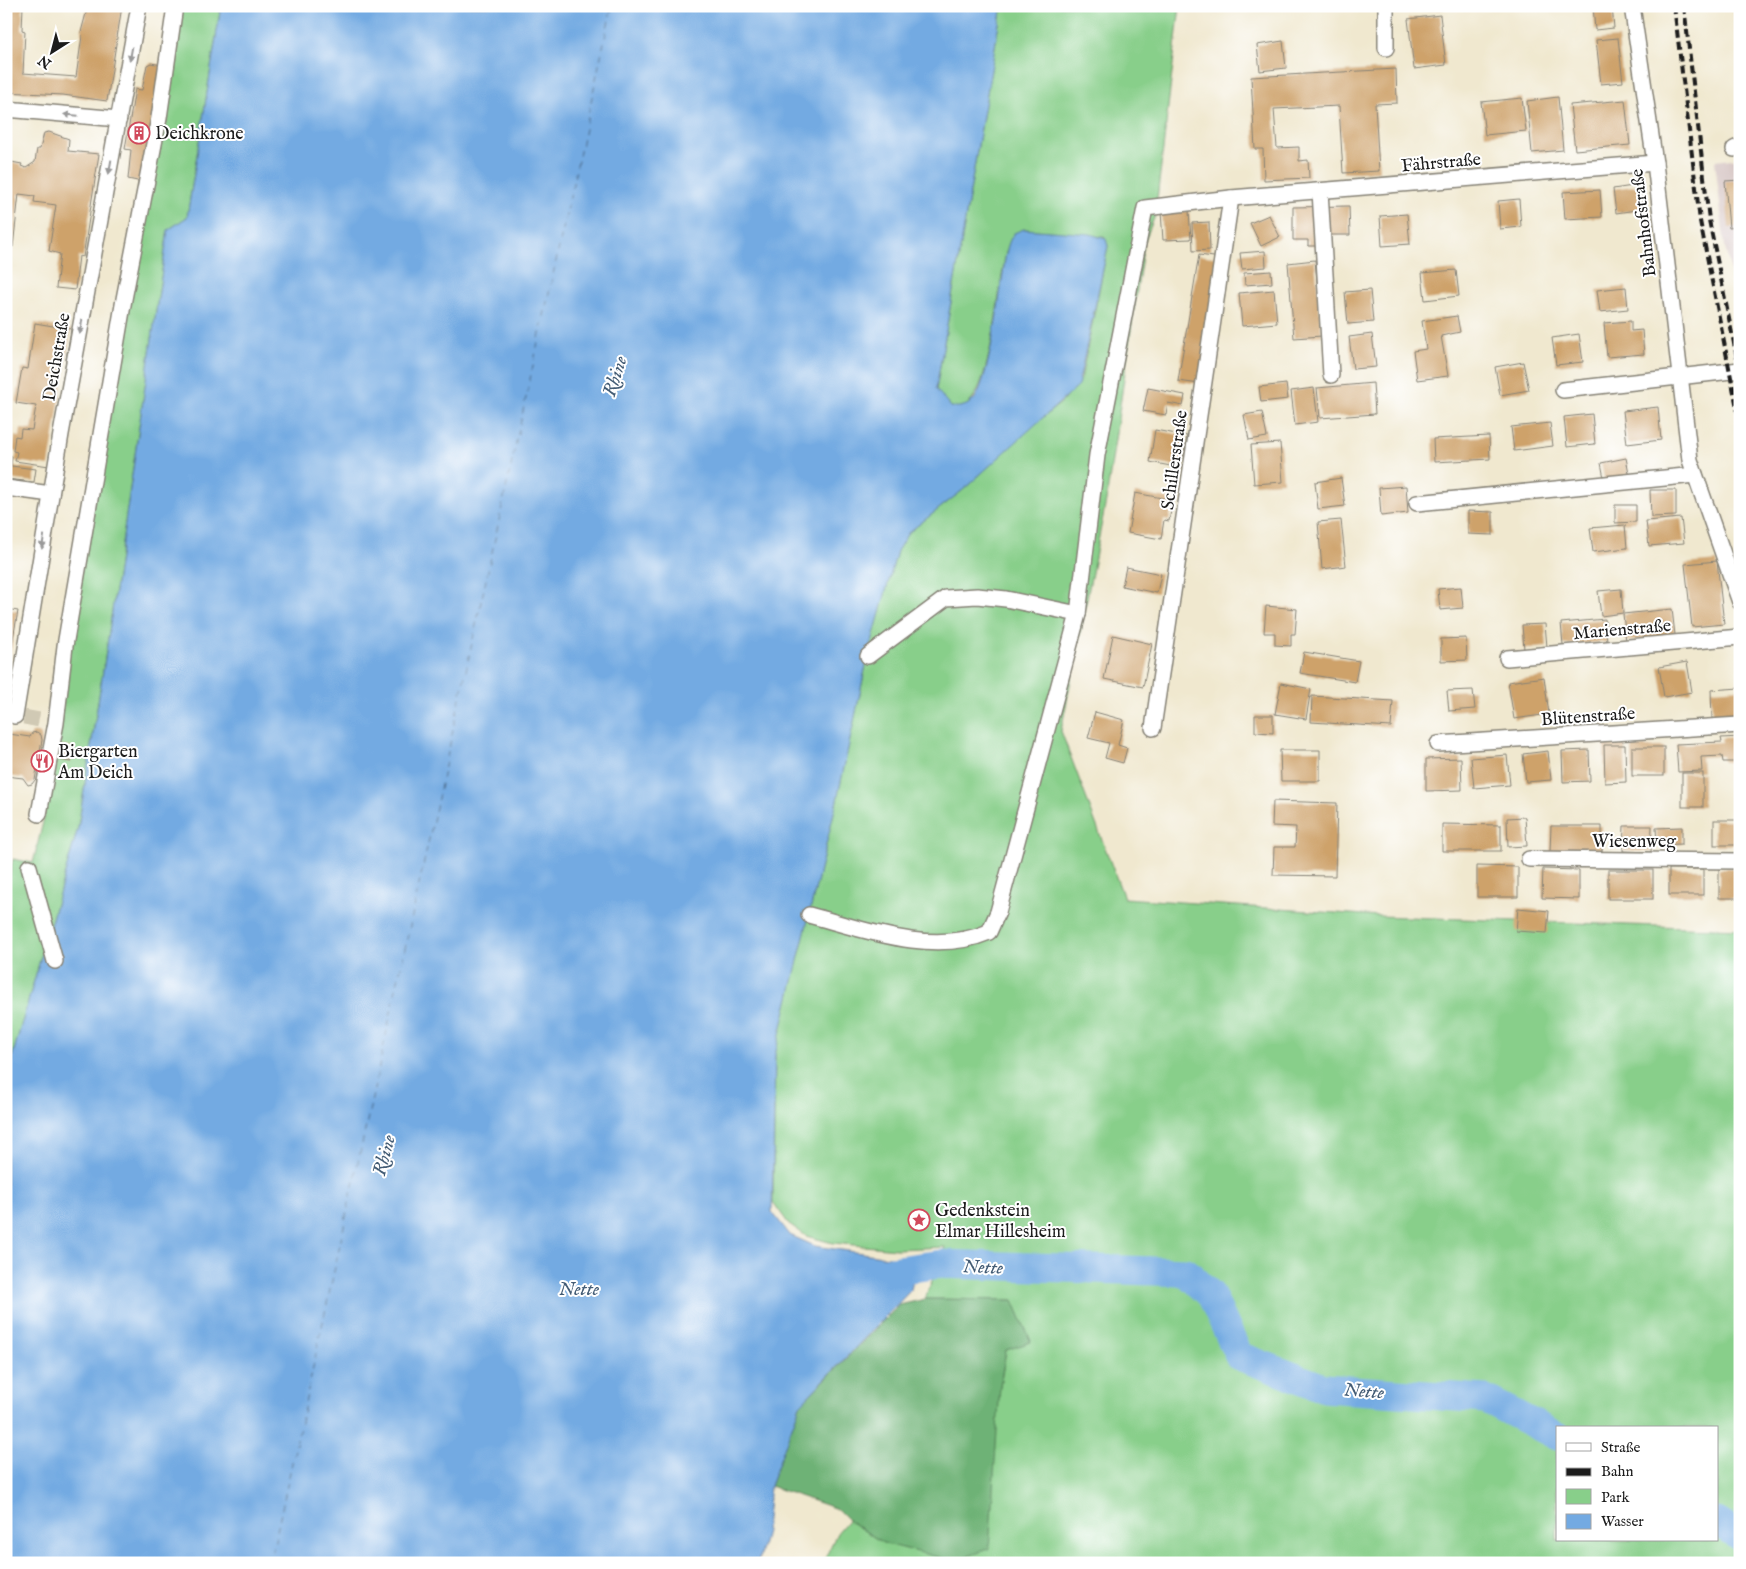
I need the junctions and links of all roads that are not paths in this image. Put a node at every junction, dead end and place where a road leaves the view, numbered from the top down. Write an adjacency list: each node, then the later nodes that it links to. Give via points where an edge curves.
1 (139, 6): 7 (street, Deichstraße, one-way to 7)
2 (175, 6): 28 (street, via 159,118 124,299 61,686 50,722)
3 (1386, 6): 5 (street)
4 (1632, 6): 8 (street, Bahnhofstraße)
5 (1386, 48)
6 (6, 109): 7 (street, one-way to 6)
7 (119, 120): 17 (street, Deichstraße, one-way to 17)
8 (1654, 163): 9 (street, Fährstraße); 13 (street, Bahnhofstraße)
9 (1320, 191): 10 (street, Fährstraße); 12 (street)
10 (1231, 198): 20 (street, Fährstraße, via 1145,208 1098,455); 26 (street, Schillerstraße)
11 (1740, 370): 13 (street)
12 (1332, 375)
13 (1680, 376): 14 (street); 15 (street, Bahnhofstraße, via 1690,460)
14 (1562, 390)
15 (1695, 475): 18 (street); 19 (street, Bahnhofstraße)
16 (6, 488): 17 (street)
17 (51, 494): 24 (street, Deichstraße, one-way to 24)
18 (1417, 503)
19 (1740, 602)
20 (1078, 614): 22 (street, via 1006,599 977,596 946,598); 32 (street, via 998,912 989,932 970,940 921,941)
21 (1740, 637): 23 (street, Marienstraße)
22 (868, 656)
23 (1507, 658)
24 (15, 716)
25 (1740, 725): 27 (street, Blütenstraße)
26 (1153, 728)
27 (1438, 744)
28 (39, 814)
29 (1529, 859): 30 (street, Wiesenweg)
30 (1740, 861)
31 (29, 867): 33 (street)
32 (809, 915)
33 (55, 961)

